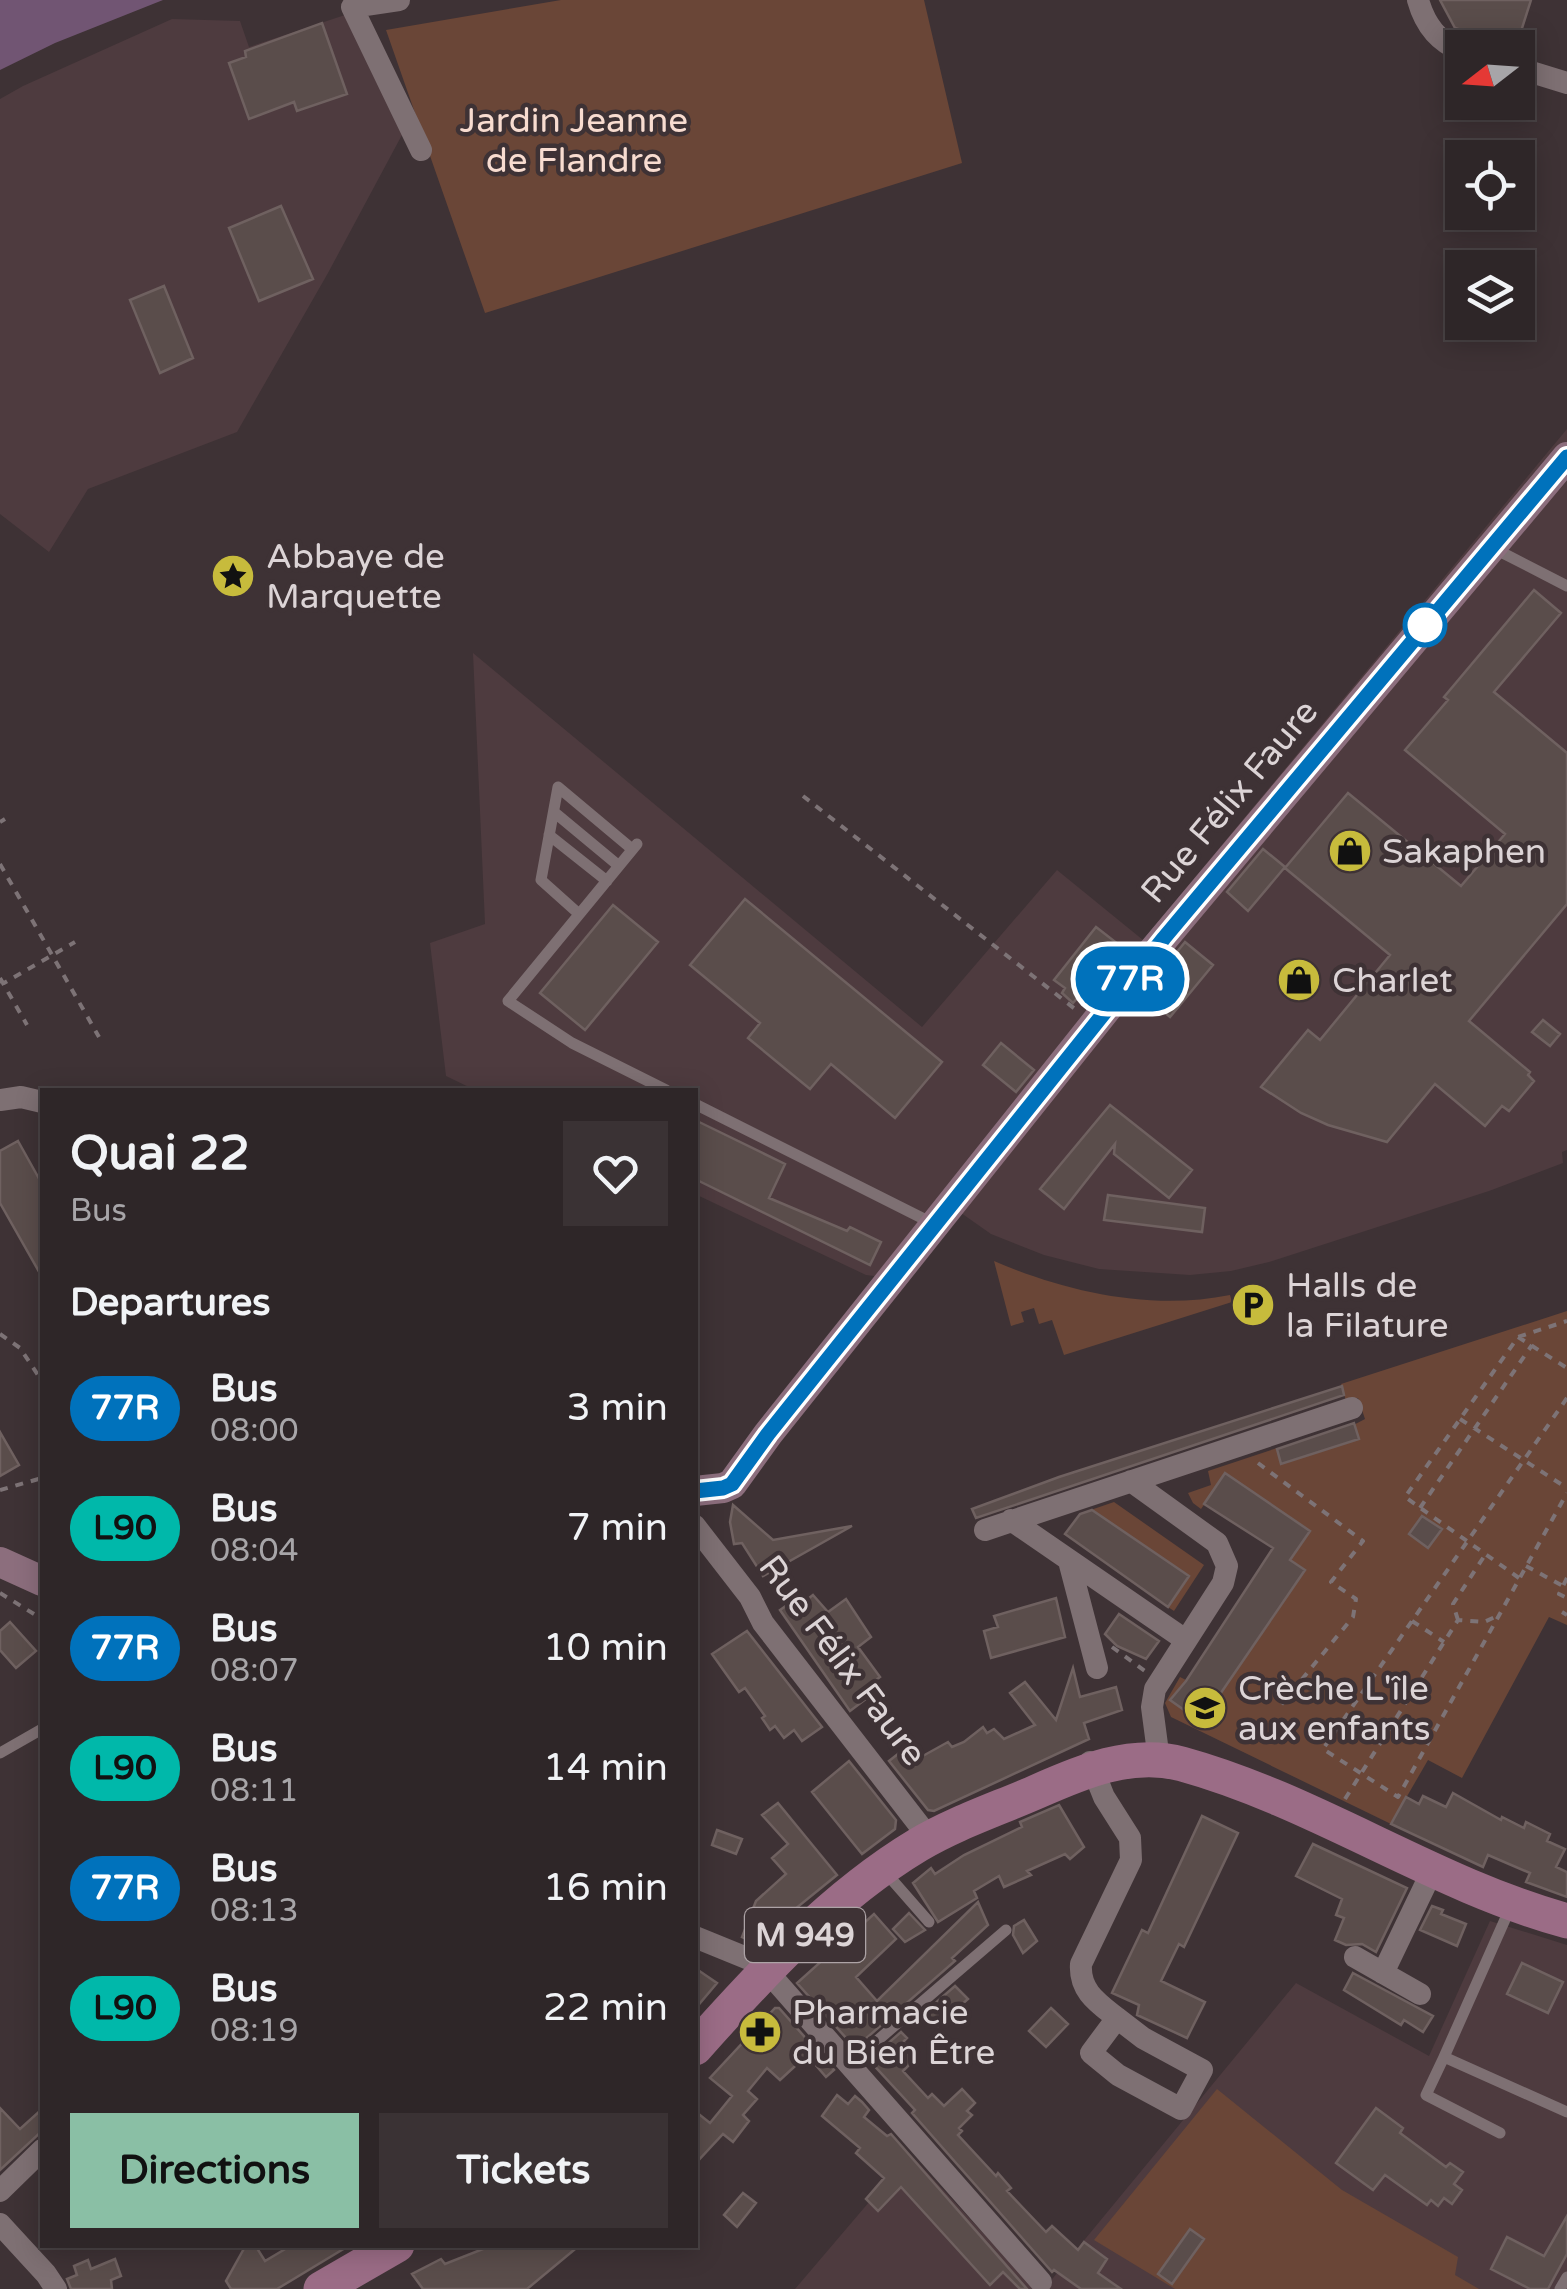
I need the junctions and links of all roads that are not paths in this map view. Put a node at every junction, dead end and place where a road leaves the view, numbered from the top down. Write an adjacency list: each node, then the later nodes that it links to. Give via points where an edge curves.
1 (399, 0): 6 (street, via 352,7)
2 (1418, 0): 3 (street)
3 (1445, 42)
4 (1535, 73): 5 (street)
5 (1567, 83)
6 (422, 150)
7 (1567, 457): 8 (street, Rue Félix Faure)
8 (1492, 547): 9 (lane); 19 (street, Rue Félix Faure, via 1221,868)
9 (1567, 586)
10 (554, 812): 11 (lane); 12 (lane); 12 (lane, via 558,787 635,847)
11 (549, 834): 13 (lane); 14 (lane, via 540,880)
12 (619, 866): 13 (lane)
13 (607, 881): 14 (lane)
14 (579, 914): 15 (lane, via 508,1001 572,1043)
15 (662, 1088)
16 (0, 1100): 17 (street)
17 (40, 1102)
18 (698, 1106): 19 (lane)
19 (935, 1224): 21 (street, Rue Félix Faure)
20 (1352, 1408): 23 (street)
21 (768, 1434): 22 (street, Rue Félix Faure, via 731,1464); 24 (street, Rue Félix Faure, via 732,1484)
22 (698, 1476)
23 (1131, 1481): 25 (street); 31 (street, via 1226,1556 1223,1583)
24 (698, 1491)
25 (1010, 1520): 27 (street); 28 (street)
26 (698, 1530): 37 (street, Rue Félix Faure)
27 (985, 1530)
28 (1070, 1561): 31 (street); 32 (street)
29 (0, 1562): 30 (street)
30 (40, 1580)
31 (1184, 1640): 35 (street, via 1152,1698)
32 (1097, 1668)
33 (40, 1730): 34 (lane)
34 (0, 1753)
35 (1158, 1753): 36 (main road, M 949); 39 (main road, M 949)
36 (1092, 1766): 37 (main road, M 949); 49 (street, via 1132,1852 1080,1972 1088,1993)
37 (930, 1839): 38 (main road, M 949)
38 (884, 1870): 42 (lane); 46 (main road, M 949)
39 (1432, 1871): 40 (main road, M 949); 47 (street)
40 (1512, 1905): 41 (main road, M 949); 51 (lane)
41 (1567, 1921)
42 (929, 1922)
43 (1006, 1930): 52 (lane)
44 (698, 1938): 46 (street)
45 (1355, 1957): 47 (street)
46 (766, 1970): 50 (main road, M 949); 52 (street)
47 (1383, 1972): 48 (street)
48 (1420, 1994)
49 (1117, 2018): 49 (street, via 1091,2053 1181,2109 1202,2070)
50 (698, 2045)
51 (1444, 2057): 53 (lane); 54 (lane, via 1426,2095)
52 (850, 2064): 60 (street)
53 (1567, 2112)
54 (1500, 2134)
55 (40, 2152): 56 (street)
56 (0, 2190)
57 (0, 2224): 62 (street)
58 (392, 2248): 61 (main road)
59 (1567, 2277): 63 (lane)
60 (1041, 2282)
61 (311, 2288)
62 (56, 2289)
63 (1560, 2289)

